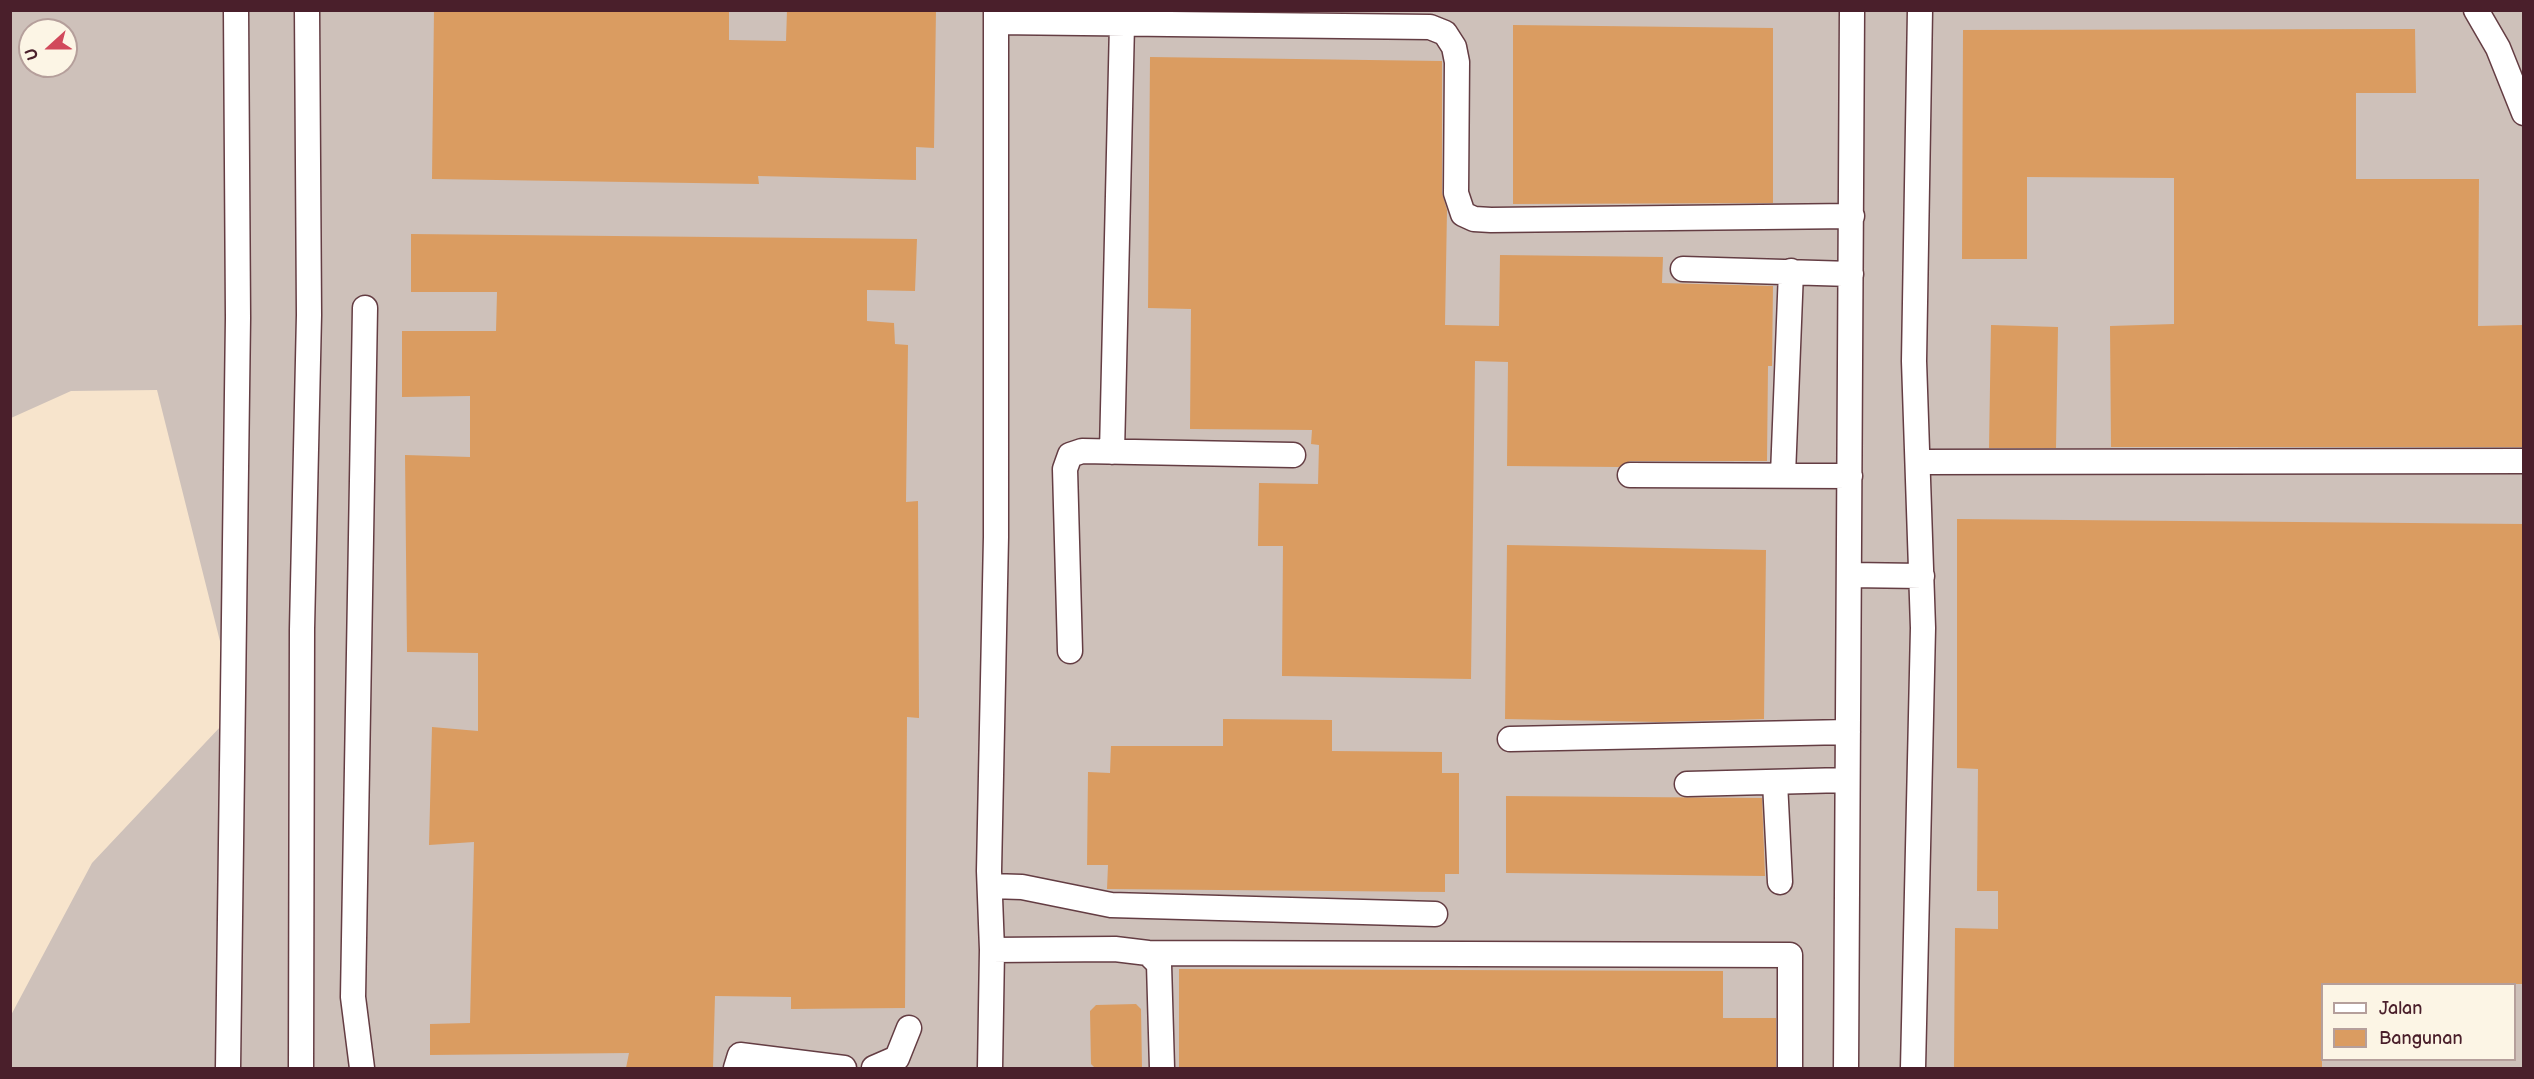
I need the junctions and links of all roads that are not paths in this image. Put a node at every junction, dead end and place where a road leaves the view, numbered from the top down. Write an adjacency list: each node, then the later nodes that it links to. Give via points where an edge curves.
1 (236, 10): 35 (street, via 238,318)
2 (307, 10): 36 (street, via 309,315 302,629)
3 (1852, 10): 9 (street)
4 (1920, 10): 17 (street, via 1914,361)
5 (2476, 10): 8 (street, via 2498,48)
6 (996, 16): 7 (street); 30 (street, via 996,525)
7 (1122, 24): 9 (street, via 1430,27 1445,33 1457,62 1457,199 1463,214 1474,219); 14 (street)
8 (2523, 113)
9 (1852, 216): 12 (street)
10 (1683, 269): 11 (street)
11 (1791, 271): 12 (street); 18 (street)
12 (1851, 274): 20 (street)
13 (365, 308): 37 (street, via 353,997)
14 (1112, 452): 15 (street); 23 (street, via 1082,451 1070,455 1065,468)
15 (1293, 455)
16 (2523, 461): 17 (street)
17 (1919, 462): 22 (street)
18 (1783, 475): 19 (street); 20 (street)
19 (1630, 476)
20 (1850, 476): 21 (street)
21 (1851, 575): 22 (street); 24 (street)
22 (1922, 576): 45 (street)
23 (1070, 651)
24 (1848, 732): 25 (street); 26 (street)
25 (1510, 739)
26 (1846, 780): 27 (street); 44 (street)
27 (1775, 782): 28 (street); 29 (street)
28 (1687, 784)
29 (1780, 882)
30 (990, 886): 31 (street, via 1022,887 1111,905); 32 (street)
31 (1435, 914)
32 (992, 950): 33 (street, via 1115,949); 41 (street)
33 (1148, 953): 42 (street, via 1159,964); 43 (street, via 1790,955)
34 (909, 1028): 40 (street, via 897,1058)
35 (228, 1068)
36 (301, 1068)
37 (362, 1068)
38 (736, 1068): 39 (street, via 740,1055)
39 (844, 1068)
40 (874, 1068)
41 (990, 1068)
42 (1161, 1068)
43 (1790, 1068)
44 (1846, 1068)
45 (1913, 1068)

